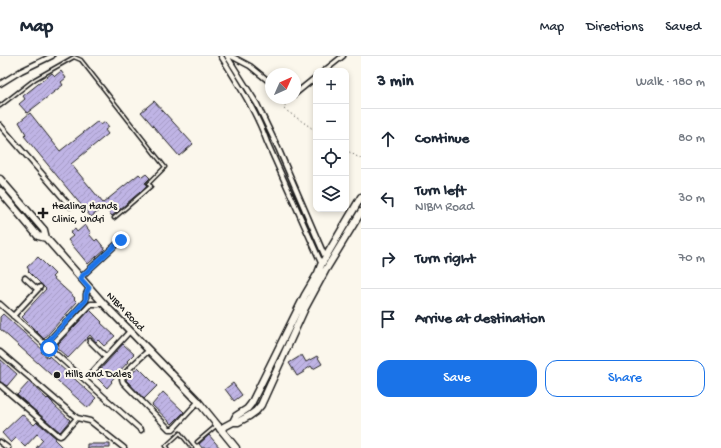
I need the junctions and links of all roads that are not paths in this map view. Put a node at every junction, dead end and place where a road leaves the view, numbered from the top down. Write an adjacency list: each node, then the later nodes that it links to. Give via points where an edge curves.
1 (52, 56): 9 (street)
2 (221, 56): 22 (street, via 261,126)
3 (227, 56): 21 (street, via 257,104)
4 (231, 56): 7 (street)
5 (343, 56): 6 (street)
6 (328, 68)
7 (265, 78)
8 (313, 79): 10 (street)
9 (0, 84)
10 (301, 89)
11 (0, 106): 18 (lane, via 41,75 74,57 81,60 165,167 148,184 151,186)
12 (0, 125): 16 (street)
13 (0, 179): 19 (street, via 44,230)
14 (0, 191): 19 (street, NIBM Road, via 38,236)
15 (361, 197): 21 (street)
16 (70, 206)
17 (361, 212): 23 (street)
18 (114, 218)
19 (46, 238): 26 (street, NIBM Road)
20 (121, 240): 26 (street)
21 (325, 258): 22 (street); 23 (street)
22 (321, 264): 24 (street); 43 (street, via 251,404 236,416)
23 (329, 265): 24 (street)
24 (325, 271): 43 (street, via 305,308 261,405 249,416)
25 (25, 278): 30 (street, via 38,288)
26 (80, 278): 27 (street, NIBM Road)
27 (89, 288): 28 (street, NIBM Road); 31 (street, via 86,300)
28 (103, 303): 32 (street, via 91,304); 33 (street, NIBM Road)
29 (0, 304): 30 (street)
30 (13, 316): 35 (street)
31 (67, 321): 32 (street); 35 (street)
32 (72, 324): 35 (street)
33 (130, 332): 36 (street, NIBM Road); 38 (street)
34 (90, 341): 38 (street)
35 (47, 346): 39 (street)
36 (149, 350): 41 (street, NIBM Road); 41 (street, via 123,376 122,382 169,429 173,429)
37 (0, 352): 42 (street)
38 (106, 357): 39 (street)
39 (85, 380): 45 (street)
40 (0, 385): 42 (street, via 60,436)
41 (198, 402): 44 (street, NIBM Road)
42 (77, 418): 48 (street, via 90,421)
43 (233, 422): 44 (street)
44 (218, 427): 47 (lane); 52 (street, NIBM Road)
45 (142, 430)
46 (0, 442): 49 (street)
47 (197, 442)
48 (121, 447)
49 (8, 448)
50 (168, 448): 51 (lane, via 166,446 180,433)
51 (192, 448)
52 (236, 448)

